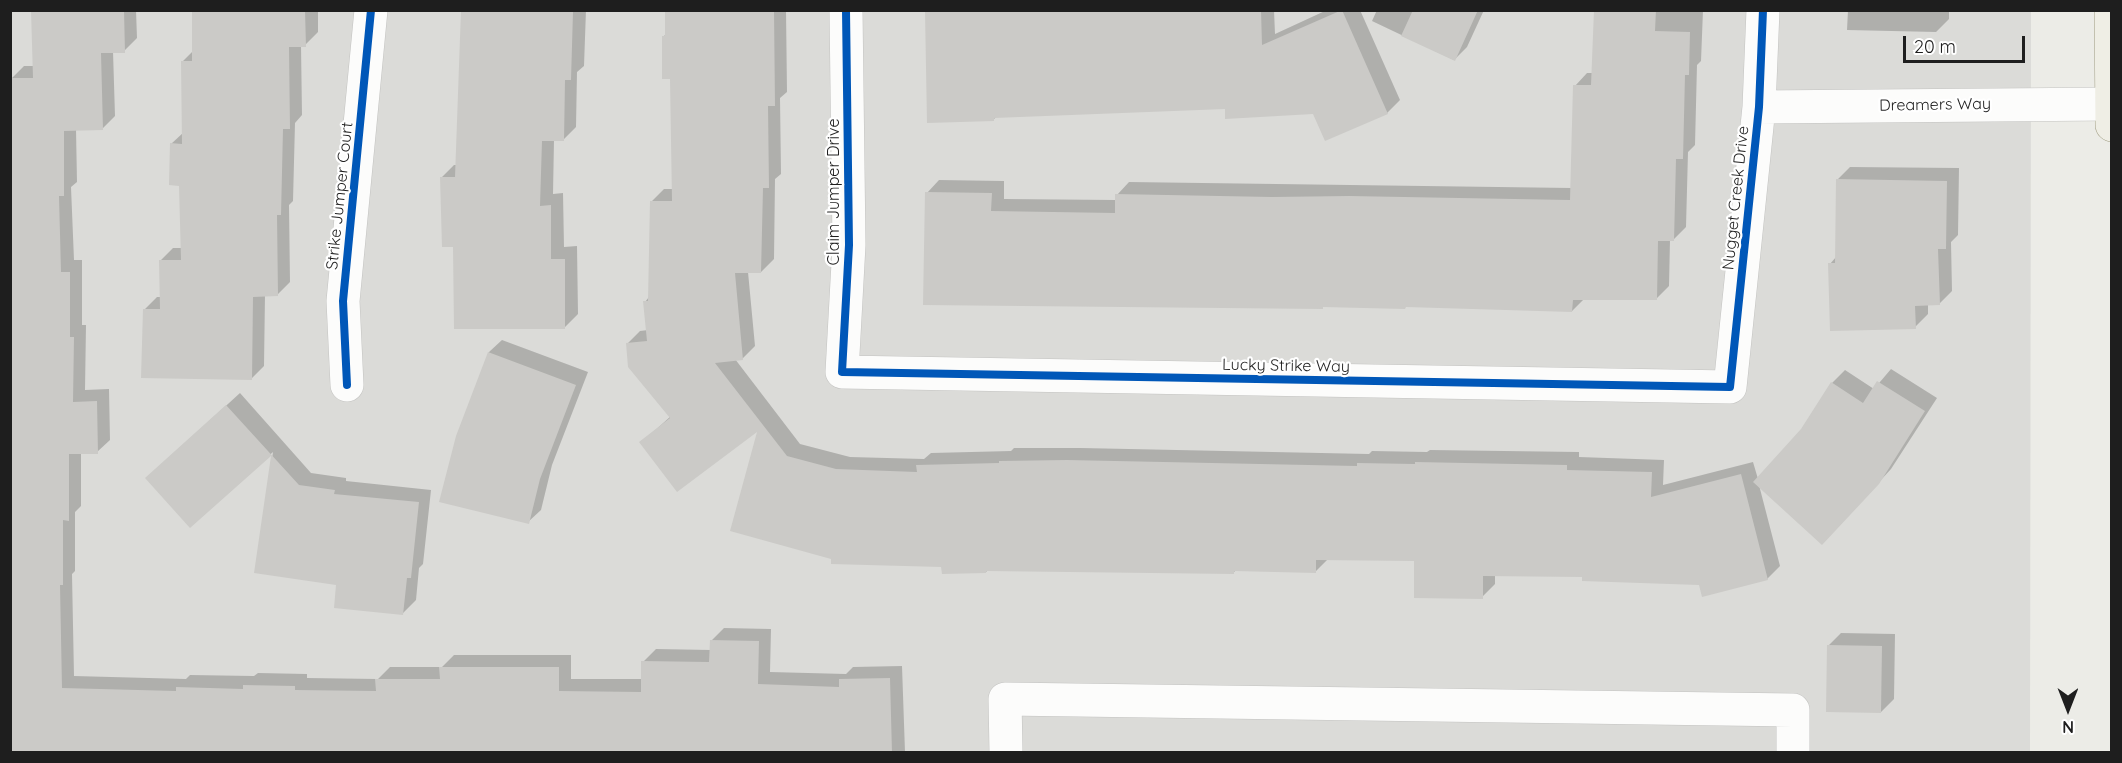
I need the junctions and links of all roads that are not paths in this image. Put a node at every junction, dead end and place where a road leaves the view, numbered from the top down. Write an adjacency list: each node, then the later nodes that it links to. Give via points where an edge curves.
1 (371, 10): 9 (street, Strike Jumper Court, via 343,301)
2 (846, 10): 8 (street, Claim Jumper Drive, via 849,245)
3 (1763, 10): 6 (street, Nugget Creek Drive)
4 (2111, 10): 5 (main road)
5 (2111, 104): 6 (street, Dreamers Way); 7 (main road)
6 (1759, 107): 10 (street, Nugget Creek Drive)
7 (2112, 126)
8 (842, 372): 10 (street, Lucky Strike Way)
9 (346, 385)
10 (1730, 387)
11 (1006, 753): 12 (street, via 1005,699 1793,710)
12 (1793, 753)

